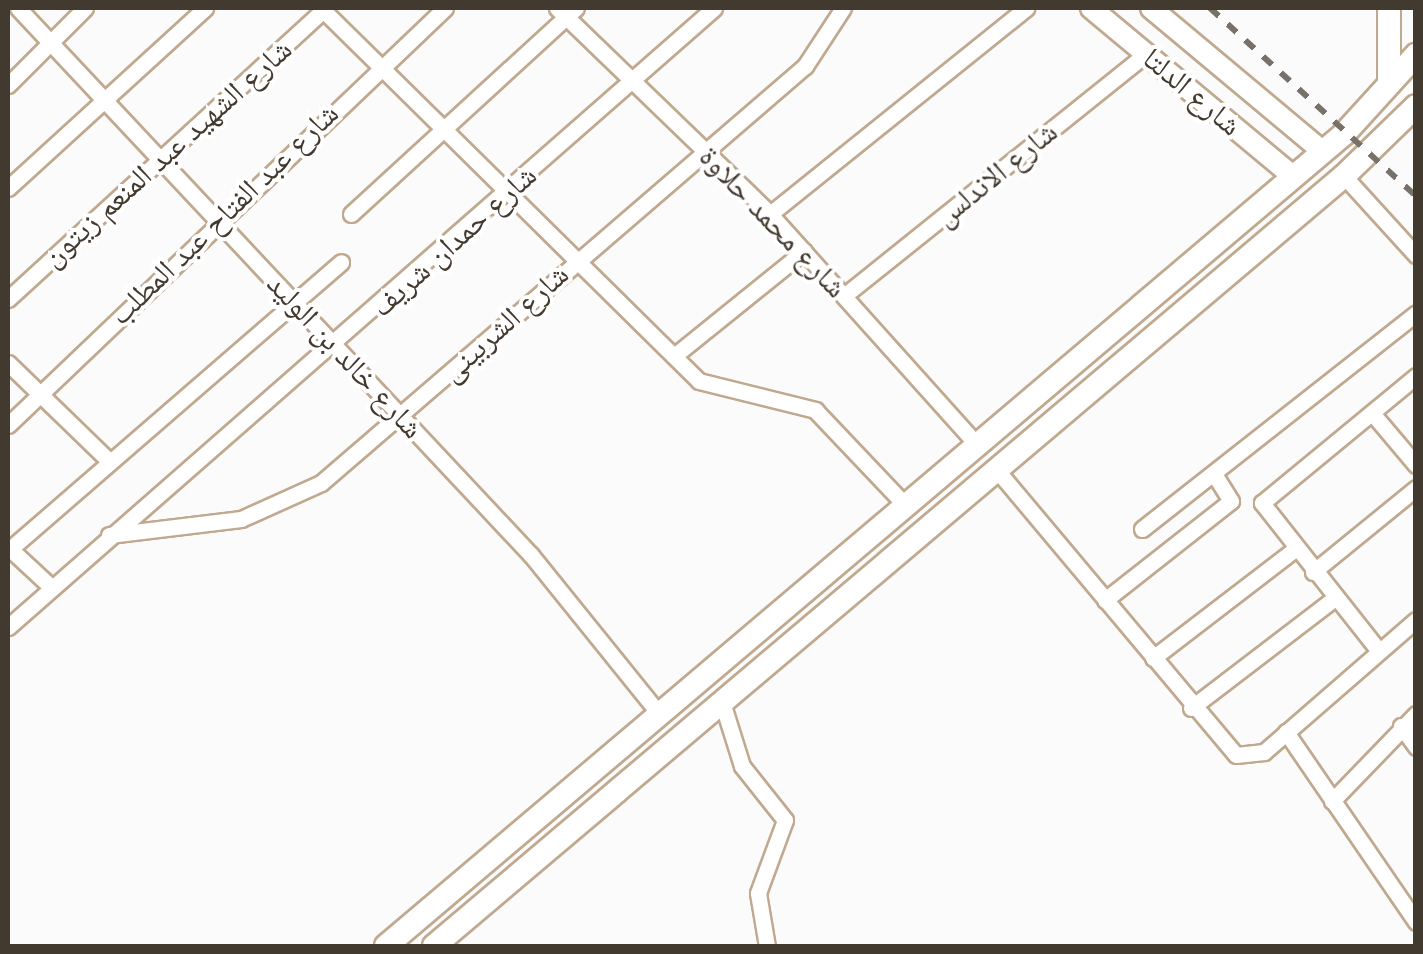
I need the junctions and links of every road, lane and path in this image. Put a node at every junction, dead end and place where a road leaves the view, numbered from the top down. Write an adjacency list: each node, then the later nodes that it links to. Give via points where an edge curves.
1 (18, 8): 13 (street, شارع خالد بن الوليد)
2 (85, 8): 13 (street)
3 (205, 8): 22 (street)
4 (324, 8): 17 (street); 27 (street, شارع الشهيد عبد المنعم زيتون)
5 (445, 8): 17 (street, شارع عبد الفتاح عبد المطلب)
6 (714, 8): 18 (street, شارع حمدان شريف)
7 (843, 8): 25 (street, شارع الشربينى, via 812,59)
8 (1026, 8): 33 (street)
9 (1090, 8): 14 (street, شارع الدلتا)
10 (1151, 8): 16 (street, شارع الدلتا)
11 (1389, 8): 20 (main road)
12 (566, 10): 18 (street, شارع محمد حلاوة); 24 (street)
13 (49, 42): 19 (street); 22 (street, شارع خالد بن الوليد)
14 (1146, 54): 21 (street, شارع الدلتا); 39 (street, شارع الاندلس)
15 (1416, 55): 20 (main road)
16 (1212, 58): 21 (street); 26 (street, شارع الدلتا)
17 (380, 64): 24 (street); 34 (street, شارع عبد الفتاح عبد المطلب)
18 (634, 79): 25 (street, شارع محمد حلاوة); 31 (street, شارع حمدان شريف)
19 (8, 84)
20 (1390, 84): 26 (main road)
21 (1188, 88): 29 (street, شارع الدلتا)
22 (103, 100): 27 (street, شارع خالد بن الوليد); 30 (street)
23 (1416, 106): 28 (main road)
24 (446, 127): 31 (street); 32 (street)
25 (704, 150): 33 (street, شارع محمد حلاوة); 37 (street, شارع الشربينى)
26 (1324, 152): 29 (main road)
27 (158, 158): 34 (street, شارع خالد بن الوليد); 40 (street, شارع الشهيد عبد المنعم زيتون)
28 (1344, 176): 36 (street); 54 (main road)
29 (1294, 177): 51 (main road)
30 (8, 188)
31 (512, 190): 37 (street); 43 (street, شارع حمدان شريف)
32 (351, 214)
33 (770, 214): 35 (street, شارع محمد حلاوة)
34 (218, 220): 41 (street, شارع خالد بن الوليد); 47 (street, شارع عبد الفتاح عبد المطلب)
35 (804, 251): 39 (street, شارع محمد حلاوة); 44 (street)
36 (1416, 255)
37 (581, 256): 44 (street); 49 (street, شارع الشربينى)
38 (341, 262): 41 (street)
39 (845, 295): 51 (street, شارع محمد حلاوة)
40 (8, 299)
41 (295, 302): 43 (street, شارع خالد بن الوليد); 52 (street)
42 (1416, 313): 55 (street)
43 (336, 346): 49 (street, شارع خالد بن الوليد); 59 (street, شارع حمدان شريف)
44 (674, 356): 57 (street, via 718,391 770,394 815,410)
45 (8, 364): 47 (street)
46 (1416, 376): 48 (street)
47 (39, 394): 50 (street, شارع عبد الفتاح عبد المطلب); 52 (street)
48 (1372, 412): 53 (street); 61 (street, via 1262,503)
49 (401, 416): 59 (street, شارع الشربينى, via 283,505); 75 (street, شارع خالد بن الوليد, via 531,555)
50 (8, 425)
51 (978, 447): 57 (main road)
52 (110, 462): 60 (street)
53 (1416, 465)
54 (996, 469): 65 (street); 71 (main road)
55 (1215, 475): 58 (street); 65 (street, via 1231,501)
56 (1416, 488): 62 (street)
57 (907, 507): 69 (main road)
58 (1142, 528)
59 (109, 535): 63 (street, شارع حمدان شريف)
60 (9, 548): 63 (street)
61 (1294, 550): 62 (street); 70 (street)
62 (1312, 572): 64 (street)
63 (50, 586): 67 (street, شارع حمدان شريف)
64 (1335, 598): 68 (street); 73 (street)
65 (1105, 600): 70 (street)
66 (1416, 620): 68 (street)
67 (8, 627)
68 (1379, 650): 77 (street)
69 (733, 653): 71 (main road); 75 (main road)
70 (1153, 658): 73 (street)
71 (754, 676): 72 (main road)
72 (722, 702): 82 (main road); 83 (street, via 742,766 785,820 758,894)
73 (1191, 708): 77 (street, via 1227,751 1245,757)
74 (1416, 714): 76 (street)
75 (660, 715): 81 (main road)
76 (1401, 726): 78 (street); 79 (street)
77 (1286, 732): 79 (street)
78 (1416, 747)
79 (1332, 801): 80 (street)
80 (1416, 922)
81 (386, 946)
82 (434, 946)
83 (767, 946)

